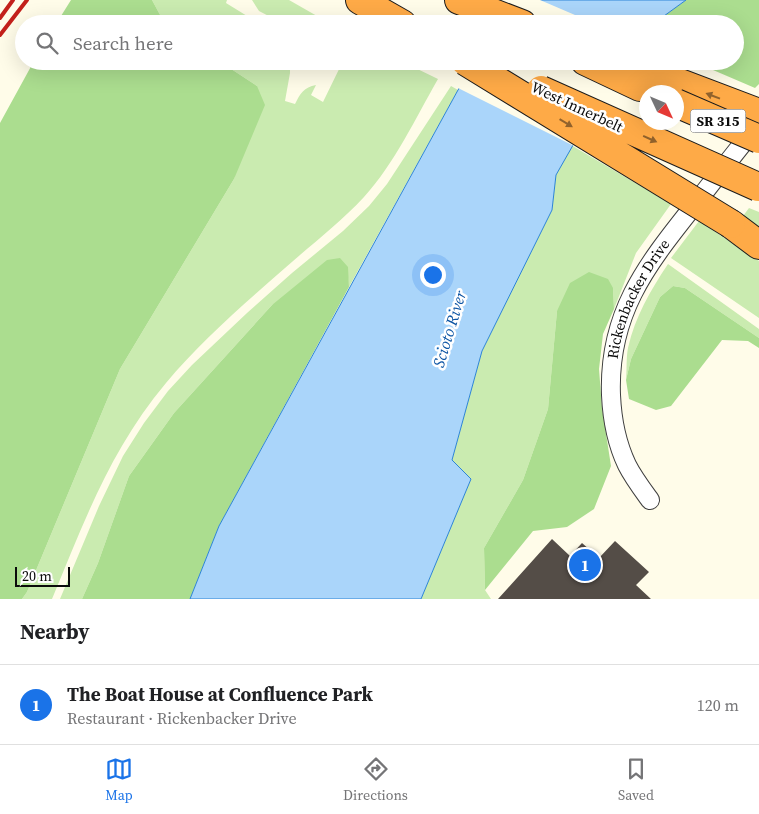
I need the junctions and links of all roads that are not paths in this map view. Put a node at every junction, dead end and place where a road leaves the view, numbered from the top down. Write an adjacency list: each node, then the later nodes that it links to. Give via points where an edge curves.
1 (360, 0): 3 (highway)
2 (457, 0): 4 (highway); 5 (highway)
3 (386, 15)
4 (488, 15)
5 (498, 15)
6 (480, 70): 16 (highway, one-way to 16, bridge, via 731,224)
7 (497, 70): 15 (highway, West Innerbelt, one-way to 15, bridge)
8 (604, 70): 10 (highway)
9 (646, 70): 12 (highway, one-way to 9)
10 (639, 86)
11 (684, 106): 14 (highway, SR 315, bridge)
12 (759, 113)
13 (759, 123): 17 (street, Rickenbacker Drive, via 640,277 616,337 610,371 617,434 627,465)
14 (759, 139)
15 (759, 187)
16 (759, 245)
17 (650, 500)

